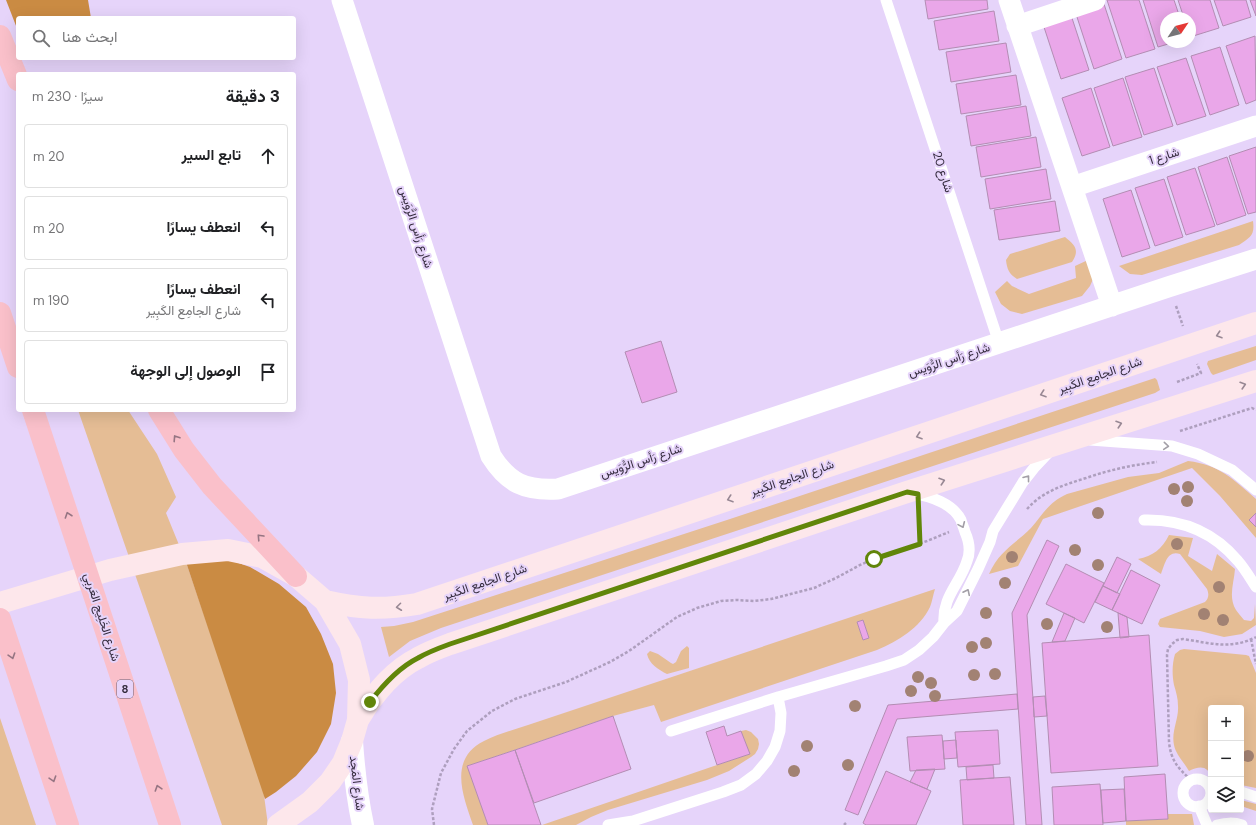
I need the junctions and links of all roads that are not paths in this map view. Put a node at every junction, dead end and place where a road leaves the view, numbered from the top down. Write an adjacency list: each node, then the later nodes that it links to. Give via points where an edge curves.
1 (342, 0): 14 (street, شارع رَأس الرُّوَيس, via 491,456 511,480 526,487 558,489)
2 (886, 0): 14 (lane, شارع 20)
3 (1009, 0): 5 (street)
4 (1095, 0): 5 (street)
5 (1018, 26): 9 (street)
6 (0, 36): 7 (highway)
7 (16, 75)
8 (1256, 126): 9 (street, شارع 1)
9 (1072, 186): 11 (street)
10 (1256, 259): 11 (street, شارع رَأس الرُّوَيس)
11 (1112, 306): 14 (street, شارع رَأس الرُّوَيس)
12 (0, 313): 15 (highway)
13 (1256, 323): 25 (main road, شارع الجامِع الكَبِير, one-way to 25, via 417,604 373,609)
14 (999, 343)
15 (16, 361)
16 (1256, 381): 19 (main road, one-way to 16)
17 (34, 412): 40 (highway, شارع الخَلِيج العَربِي / 8, one-way to 17)
18 (160, 412): 23 (highway, one-way to 18, via 212,486 184,450)
19 (1065, 441): 20 (lane, one-way to 20, via 1172,446 1198,454 1232,470); 21 (main road, one-way to 19); 28 (lane, one-way to 19, via 957,611 993,531 1023,482 1042,459)
20 (1256, 490)
21 (913, 493): 28 (lane, one-way to 28, via 931,497 952,510 960,519 969,540 968,560 945,604); 30 (main road, via 450,644 417,658 399,670 379,690)
22 (1144, 520): 24 (lane, via 1165,520 1187,525 1215,539 1228,550)
23 (296, 576): 25 (main road); 26 (main road, via 262,557 228,550 182,554 110,570)
24 (1256, 587)
25 (325, 601): 30 (main road, via 350,644 359,680)
26 (0, 603)
27 (0, 618): 39 (highway, one-way to 39)
28 (944, 623): 29 (lane, via 919,650 904,660)
29 (778, 697): 31 (lane); 38 (lane, via 780,731 775,747 756,774 741,785 723,792)
30 (358, 720): 32 (main road)
31 (671, 730)
32 (352, 741): 41 (main road, via 330,782 310,802); 42 (street, شارع المَجد)
33 (1208, 785): 37 (lane, via 1197,779 1187,783 1184,788 1184,799 1193,806)
34 (1244, 793): 35 (lane)
35 (1256, 797)
36 (1208, 801): 37 (lane)
37 (1199, 806): 44 (lane)
38 (630, 823): 43 (lane)
39 (68, 825)
40 (170, 825)
41 (278, 825)
42 (363, 825)
43 (608, 825)
44 (1207, 825)
45 (1217, 825): 46 (lane)
46 (1242, 825)

